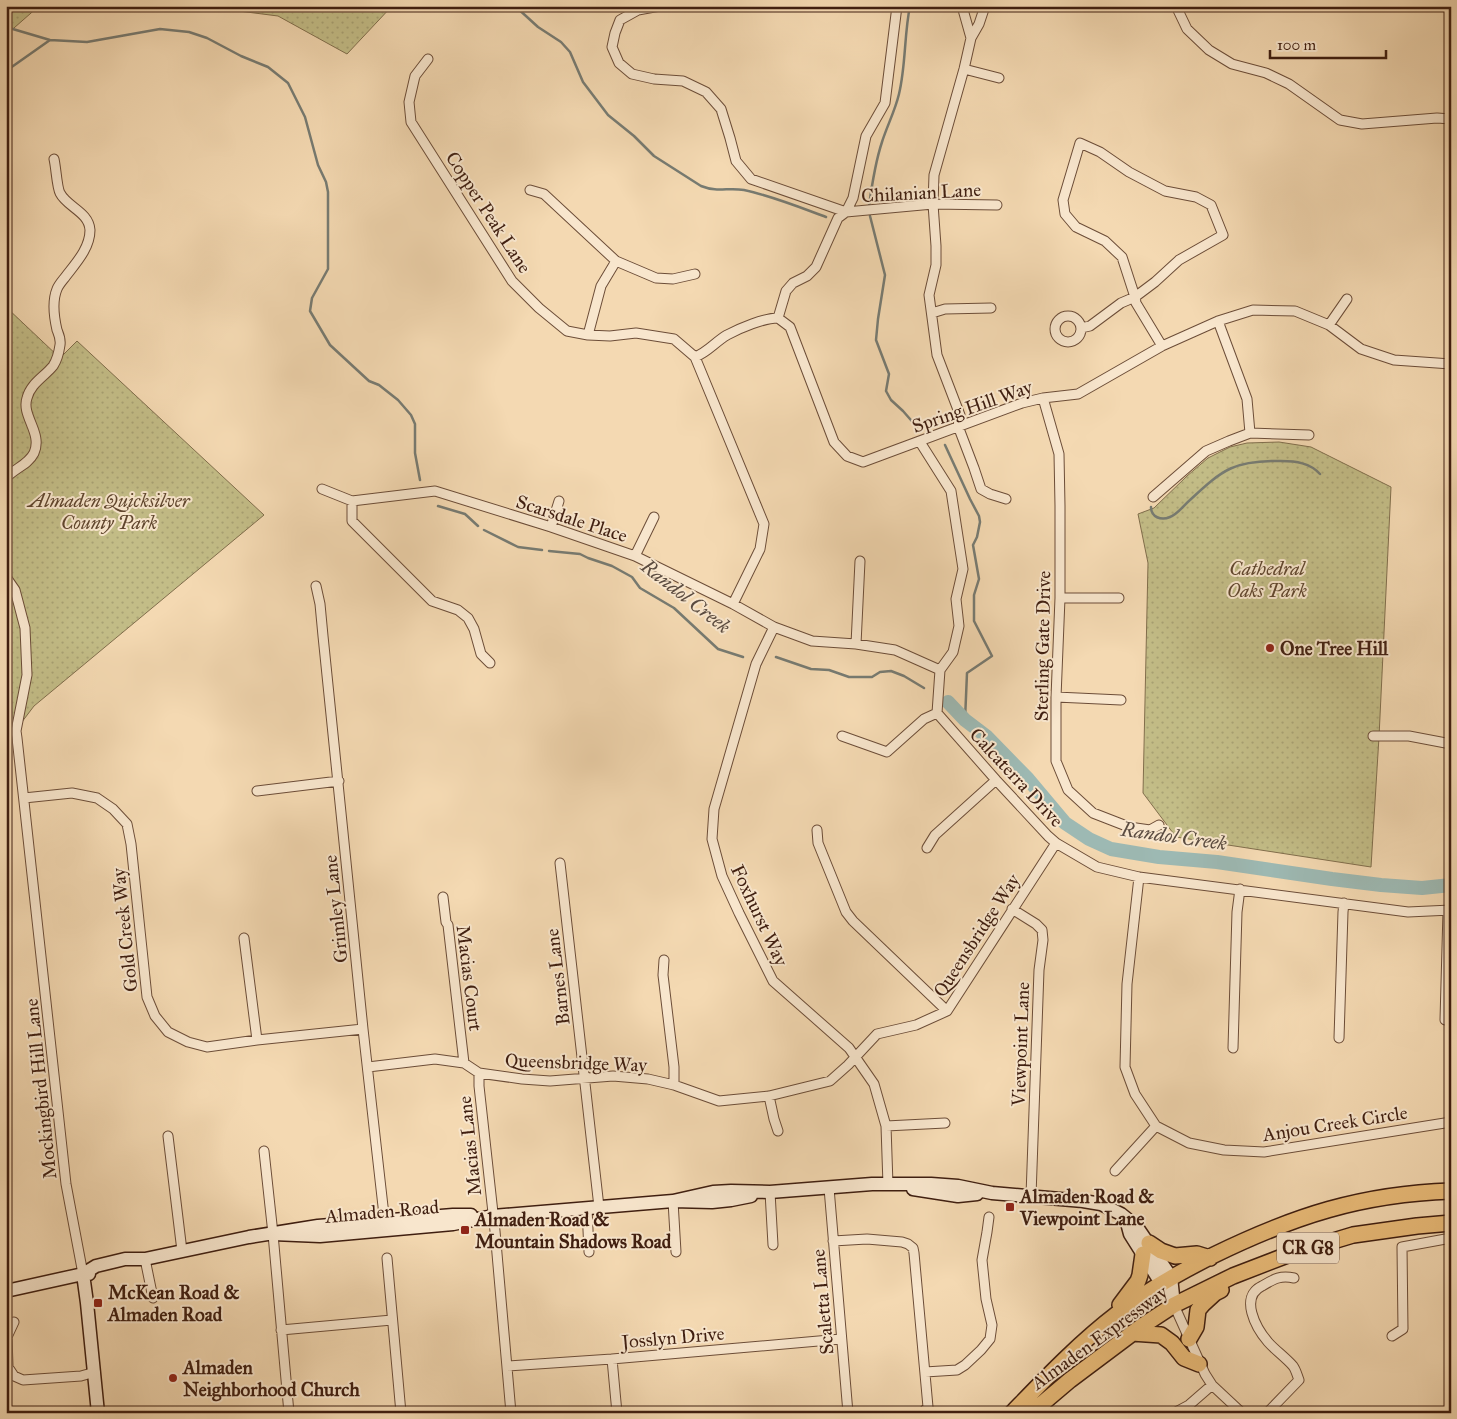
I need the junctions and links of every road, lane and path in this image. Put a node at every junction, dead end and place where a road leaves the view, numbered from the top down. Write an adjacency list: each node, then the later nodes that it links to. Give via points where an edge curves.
1 (660, 6): 15 (street, via 638,10 620,20 612,47 619,63 632,74 683,81 706,92 720,109 736,161 751,179)
2 (896, 6): 15 (street, via 885,103 866,136 853,198)
3 (962, 6): 6 (street)
4 (985, 6): 6 (street)
5 (1176, 6): 10 (street, via 1187,28 1209,50 1232,64 1266,73 1289,84 1340,120 1362,124)
6 (971, 38): 8 (street)
7 (428, 58): 26 (street, Copper Peak Lane, via 415,76 409,102 411,122 512,281 567,331)
8 (964, 70): 9 (street); 13 (street, via 934,175)
9 (999, 78)
10 (1451, 118)
11 (54, 159): 35 (street, via 59,193 86,218 89,238 84,253 57,288 55,317 61,342 58,354 26,398 35,433 34,453)
12 (530, 190): 16 (street, via 544,194)
13 (933, 204): 14 (street, Chilanian Lane); 15 (street, Chilanian Lane); 21 (street, via 936,265 929,295)
14 (997, 205)
15 (846, 212): 22 (street, via 838,218 816,267 786,291)
16 (616, 261): 17 (street, via 656,278); 26 (street, via 600,286)
17 (695, 274)
18 (1135, 297): 18 (street, via 1178,260 1223,235 1210,205 1196,197 1165,191 1080,143 1063,200 1065,214 1076,227 1105,241 1122,257); 25 (street, via 1090,326); 27 (street)
19 (1346, 299): 24 (street)
20 (991, 308): 21 (street, via 945,309)
21 (932, 313): 31 (street, via 937,355 960,415)
22 (778, 318): 28 (street, via 769,318 726,335); 34 (street, Spring Hill Way, via 790,327 834,442 847,456 863,462)
23 (1218, 321): 24 (street, Spring Hill Way, via 1253,310 1295,312); 27 (street, Spring Hill Way); 32 (street, via 1247,399)
24 (1328, 325): 29 (street, Spring Hill Way, via 1361,349 1394,360)
25 (1081, 328)
26 (588, 335): 28 (street, Copper Peak Lane, via 636,333 674,339)
27 (1162, 346): 30 (street, Spring Hill Way, via 1078,394)
28 (695, 357): 49 (street, Copper Peak Lane, via 764,524 760,549)
29 (1451, 364)
30 (1043, 398): 31 (street, Spring Hill Way); 47 (street, Sterling Gate Drive, via 1059,454)
31 (958, 426): 34 (street, Spring Hill Way); 38 (street, via 980,489)
32 (1250, 433): 33 (street); 37 (street, via 1206,451)
33 (1309, 435)
34 (920, 442): 53 (street, via 951,491 963,569 956,599 959,626 953,652)
35 (6, 478)
36 (322, 489): 39 (street)
37 (1153, 498)
38 (1006, 499)
39 (352, 501): 42 (street, Scarsdale Place, via 435,491); 52 (street, via 352,520 365,534 432,601 458,610 468,618 480,654)
40 (559, 501): 42 (street)
41 (654, 517): 43 (street)
42 (551, 527): 43 (street, Scarsdale Place)
43 (635, 556): 49 (street, Scarsdale Place)
44 (860, 561): 51 (street)
45 (6, 577): 63 (street, Mockingbird Hill Lane, via 16,590 25,628 27,675 16,731)
46 (316, 586): 61 (street, Grimley Lane)
47 (1060, 598): 48 (street); 54 (street, Sterling Gate Drive)
48 (1118, 598)
49 (733, 604): 50 (street, Scarsdale Place)
50 (774, 627): 51 (street, Scarsdale Place, via 812,641); 83 (street, Foxhurst Way, via 756,664 714,809 712,840 722,876 773,981)
51 (856, 644): 53 (street, Scarsdale Place, via 895,650)
52 (490, 663)
53 (940, 670): 56 (street)
54 (1056, 697): 55 (street); 64 (street, Sterling Gate Drive, via 1056,762 1068,790 1094,813 1129,827 1150,830)
55 (1121, 700)
56 (937, 713): 57 (street, via 887,752); 60 (street, Calcaterra Drive)
57 (842, 736)
58 (1373, 736): 59 (street, via 1409,736)
59 (1451, 744)
60 (996, 780): 66 (street, Calcaterra Drive); 67 (street, via 935,835)
61 (339, 781): 62 (street); 79 (street, Grimley Lane)
62 (257, 791)
63 (24, 798): 81 (street, Gold Creek Way, via 72,793 97,798 113,808 127,824 147,997 155,1016 168,1032 188,1042 207,1046); 120 (street, Mockingbird Hill Lane, via 66,1184)
64 (1159, 825)
65 (817, 830): 77 (street, via 818,843 846,912)
66 (1056, 843): 69 (street, Calcaterra Drive, via 1097,867); 73 (street, Queensbridge Way)
67 (927, 848)
68 (560, 863): 87 (street, Barnes Lane)
69 (1139, 877): 70 (street, Calcaterra Drive); 93 (street, Anjou Creek Circle, via 1127,984 1125,1067 1135,1094)
70 (1240, 889): 72 (street, Calcaterra Drive); 82 (street)
71 (443, 898): 84 (street, Macias Court)
72 (1344, 903): 74 (street, Calcaterra Drive, via 1408,912); 80 (street)
73 (1012, 909): 77 (street, Queensbridge Way); 102 (street, Viewpoint Lane, via 1042,930)
74 (1449, 910): 78 (street)
75 (244, 938): 81 (street)
76 (664, 960): 88 (street)
77 (947, 1011): 83 (street, Queensbridge Way, via 916,1025 877,1034)
78 (1445, 1020)
79 (363, 1028): 81 (street, Gold Creek Way); 85 (street, Grimley Lane)
80 (1339, 1038)
81 (256, 1040)
82 (1233, 1048)
83 (856, 1057): 89 (street, Queensbridge Way, via 830,1081); 92 (street, Foxhurst Way, via 874,1084)
84 (464, 1063): 85 (street, Queensbridge Way, via 435,1059); 86 (street, Queensbridge Way)
85 (368, 1067): 108 (street, Grimley Lane)
86 (479, 1073): 87 (street, Queensbridge Way, via 550,1082); 105 (street, Macias Lane)
87 (586, 1078): 88 (street, Queensbridge Way, via 648,1079); 104 (street, Barnes Lane)
88 (674, 1086): 89 (street, Queensbridge Way, via 719,1101)
89 (769, 1096): 94 (street)
90 (1451, 1122): 93 (street, Anjou Creek Circle, via 1264,1152 1224,1150 1188,1143)
91 (945, 1123): 92 (street)
92 (886, 1126): 98 (street, Foxhurst Way)
93 (1156, 1126): 97 (street)
94 (778, 1130)
95 (168, 1136): 114 (street)
96 (264, 1151): 109 (street)
97 (1115, 1171)
98 (888, 1185): 99 (street, Almaden Road); 102 (street, Almaden Road, via 958,1186)
99 (829, 1188): 101 (street, Almaden Road); 111 (street, Scaletta Lane)
100 (1451, 1191): 118 (main road, Almaden Expressway / CR G8, via 1382,1196 1320,1211 1268,1230)
101 (770, 1192): 103 (street, Almaden Road, via 712,1202); 112 (street)
102 (1031, 1196): 113 (street, Almaden Road, via 1083,1201 1112,1209 1126,1219 1130,1234)
103 (673, 1201): 104 (street, Almaden Road); 116 (street)
104 (593, 1207): 105 (street, Almaden Road); 115 (street, Barnes Lane)
105 (493, 1216): 108 (street, Almaden Road, via 453,1215); 137 (street, Macias Lane)
106 (989, 1217): 139 (street, via 982,1260 992,1325 990,1339 982,1350 957,1370)
107 (1451, 1223): 121 (main road, Almaden Expressway / CR G8, via 1353,1235 1290,1254)
108 (385, 1225): 109 (street, Almaden Road, via 318,1226)
109 (274, 1234): 114 (street, Almaden Road); 130 (street)
110 (1451, 1238): 132 (street, via 1402,1247 1404,1329)
111 (833, 1241): 133 (street, Scaletta Lane); 139 (street, via 902,1242 912,1248)
112 (773, 1245)
113 (1146, 1249): 118 (main road, via 1174,1256 1197,1254); 123 (street, Almaden Road); 127 (main road, via 1138,1281 1120,1303)
114 (182, 1251): 119 (street, Almaden Road)
115 (589, 1252)
116 (676, 1252)
117 (387, 1258): 128 (street)
118 (1210, 1258): 123 (main road, Almaden Expressway / CR G8)
119 (145, 1259): 120 (street, Almaden Road, via 125,1259 96,1266); 125 (street)
120 (83, 1274): 124 (street, Almaden Road); 138 (street)
121 (1234, 1276): 126 (main road, Almaden Expressway / CR G8); 134 (main road, via 1202,1304)
122 (1294, 1278): 152 (street, via 1280,1277 1257,1288 1251,1297 1252,1310 1263,1334 1294,1366 1298,1380)
123 (1166, 1280): 126 (street, Almaden Road); 127 (main road, Almaden Expressway / CR G8)
124 (6, 1291)
125 (153, 1298)
126 (1174, 1305): 131 (main road, Almaden Expressway / CR G8); 134 (street)
127 (1117, 1314): 148 (main road, Almaden Expressway / CR G8, via 1070,1354)
128 (392, 1320): 130 (street); 143 (street)
129 (14, 1322): 138 (street, via 7,1337 8,1367 14,1376 23,1380)
130 (281, 1330): 142 (street)
131 (1132, 1333): 136 (main road, via 1161,1336 1172,1343 1184,1358); 149 (main road, Almaden Expressway / CR G8)
132 (1392, 1336)
133 (841, 1339): 135 (street, Josslyn Drive); 146 (street, Scaletta Lane)
134 (1189, 1340): 136 (street)
135 (612, 1359): 137 (street, Josslyn Drive); 145 (street)
136 (1199, 1364): 140 (street)
137 (507, 1366): 144 (street, Macias Lane)
138 (95, 1372): 141 (street)
139 (925, 1372): 147 (street, via 928,1407)
140 (1212, 1385): 150 (street); 151 (street)
141 (98, 1413)
142 (289, 1413)
143 (401, 1413)
144 (511, 1413)
145 (617, 1413)
146 (848, 1413)
147 (922, 1413)
148 (1012, 1413)
149 (1031, 1413)
150 (1174, 1413)
151 (1242, 1413)
152 (1267, 1413)

